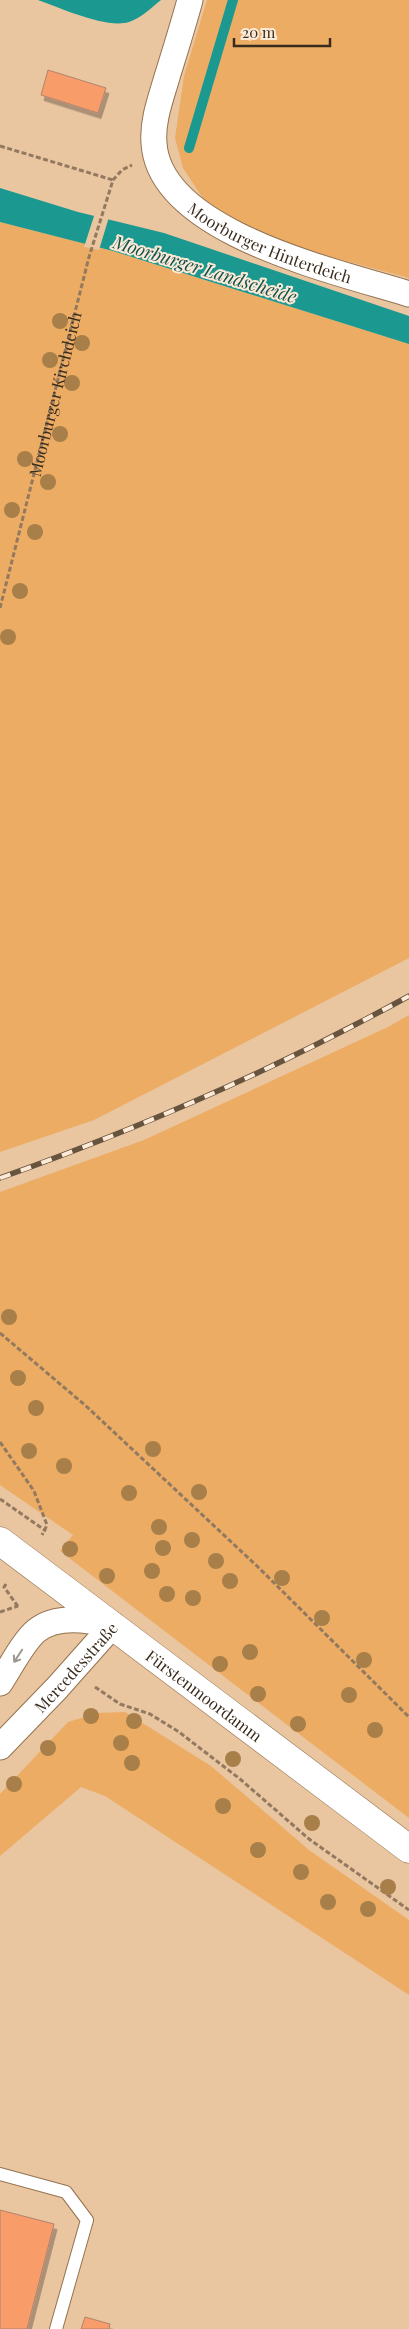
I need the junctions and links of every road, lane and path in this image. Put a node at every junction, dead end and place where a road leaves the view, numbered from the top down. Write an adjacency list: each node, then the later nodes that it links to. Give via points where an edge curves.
1 (190, 0): 3 (street, Moorburger Hinterdeich, via 156,117 156,158 166,180 181,198 231,232 265,247)
2 (0, 146): 4 (path, Moorburger Kirchdeich, via 113,180 89,257)
3 (409, 294)
4 (0, 608)
5 (0, 1333): 14 (path, via 86,1406 258,1567)
6 (0, 1499): 7 (path)
7 (46, 1531)
8 (0, 1540): 11 (main road, Fürstenmoordamm)
9 (18, 1606): 10 (path)
10 (0, 1612)
11 (112, 1625): 12 (street, Mercedesstraße); 13 (street, Mercedesstraße, one-way to 13, via 72,1619 41,1628 31,1636); 16 (main road, Fürstenmoordamm)
12 (72, 1671): 15 (street, Mercedesstraße); 17 (path, via 120,1704 150,1714 179,1732 309,1839)
13 (0, 1683)
14 (409, 1716)
15 (0, 1747)
16 (409, 1849)
17 (409, 1910)
18 (0, 2174): 19 (lane, via 66,2192 87,2220)
19 (56, 2329)

